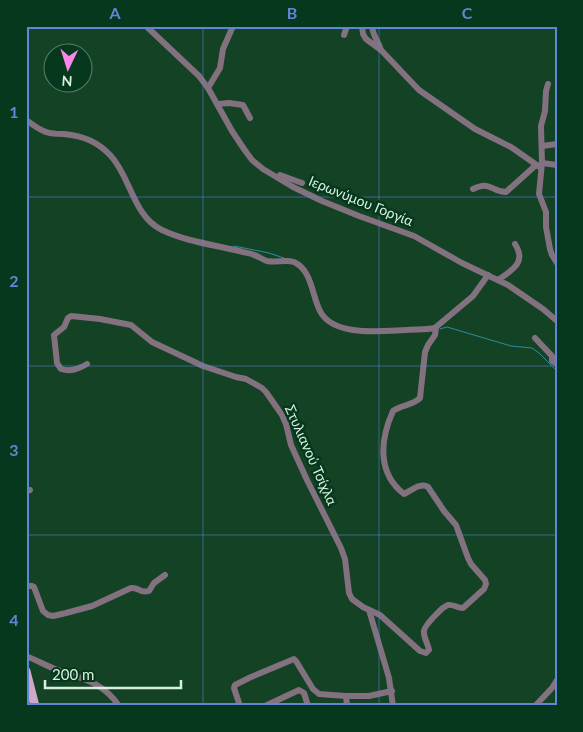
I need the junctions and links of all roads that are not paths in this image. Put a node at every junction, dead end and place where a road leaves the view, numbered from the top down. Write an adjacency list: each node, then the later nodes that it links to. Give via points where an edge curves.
1 (146, 26): 10 (street, Ιερωνύμου Γοργία)
2 (233, 26): 10 (street, via 221,56 220,68)
3 (342, 26): 4 (street)
4 (347, 26): 7 (street)
5 (362, 26): 8 (street, via 366,39)
6 (372, 26): 8 (street)
7 (344, 35)
8 (381, 50): 16 (street, via 419,90 475,129)
9 (548, 84): 15 (street)
10 (208, 88): 11 (street, Ιερωνύμου Γοργία)
11 (218, 104): 12 (street, via 243,105); 18 (street, Ιερωνύμου Γοργία, via 246,153)
12 (250, 118)
13 (26, 120): 26 (street, via 46,132 90,139 99,145 118,165 150,223 160,229 266,261 295,263 308,278 320,311 328,321 347,329)
14 (557, 144): 15 (street)
15 (542, 146): 16 (street)
16 (540, 165): 17 (street); 20 (street, via 506,192 488,185); 22 (street, via 539,194 546,212 550,249)
17 (557, 165)
18 (273, 174): 19 (street); 23 (street, Ιερωνύμου Γοργία, via 322,201 414,236)
19 (302, 183)
20 (473, 189)
21 (515, 244): 24 (street, via 519,253 518,264)
22 (557, 263)
23 (488, 275): 24 (street, Ιερωνύμου Γοργία); 26 (street, via 473,296)
24 (498, 280): 25 (street, Ιερωνύμου Γοργία)
25 (557, 321)
26 (435, 331): 32 (street, via 425,352 420,398 396,408 392,413 384,436 384,462 390,478 404,494 423,485 430,489 456,525 471,564 486,584 463,608 445,606 426,625 424,631 429,648 426,653 380,615)
27 (535, 338): 29 (street)
28 (87, 364): 32 (street, Στυλιανού Τσίχλα, via 69,371 61,370 57,363 54,335 71,316 131,325 152,342 262,388 282,415 291,445 341,548 350,595)
29 (557, 364)
30 (165, 575): 31 (street, via 149,591 131,588 92,606 51,616 43,611 34,587)
31 (26, 586)
32 (369, 610): 36 (street)
33 (26, 656): 39 (street, via 95,683)
34 (26, 671): 38 (main road)
35 (557, 680): 45 (street)
36 (392, 691): 37 (street, via 372,696); 44 (street)
37 (346, 696): 40 (street, via 316,693 294,659 235,685); 43 (street)
38 (35, 706)
39 (119, 706)
40 (240, 706)
41 (265, 706): 42 (street, via 299,690 304,693)
42 (308, 706)
43 (347, 706)
44 (394, 706)
45 (535, 706)

